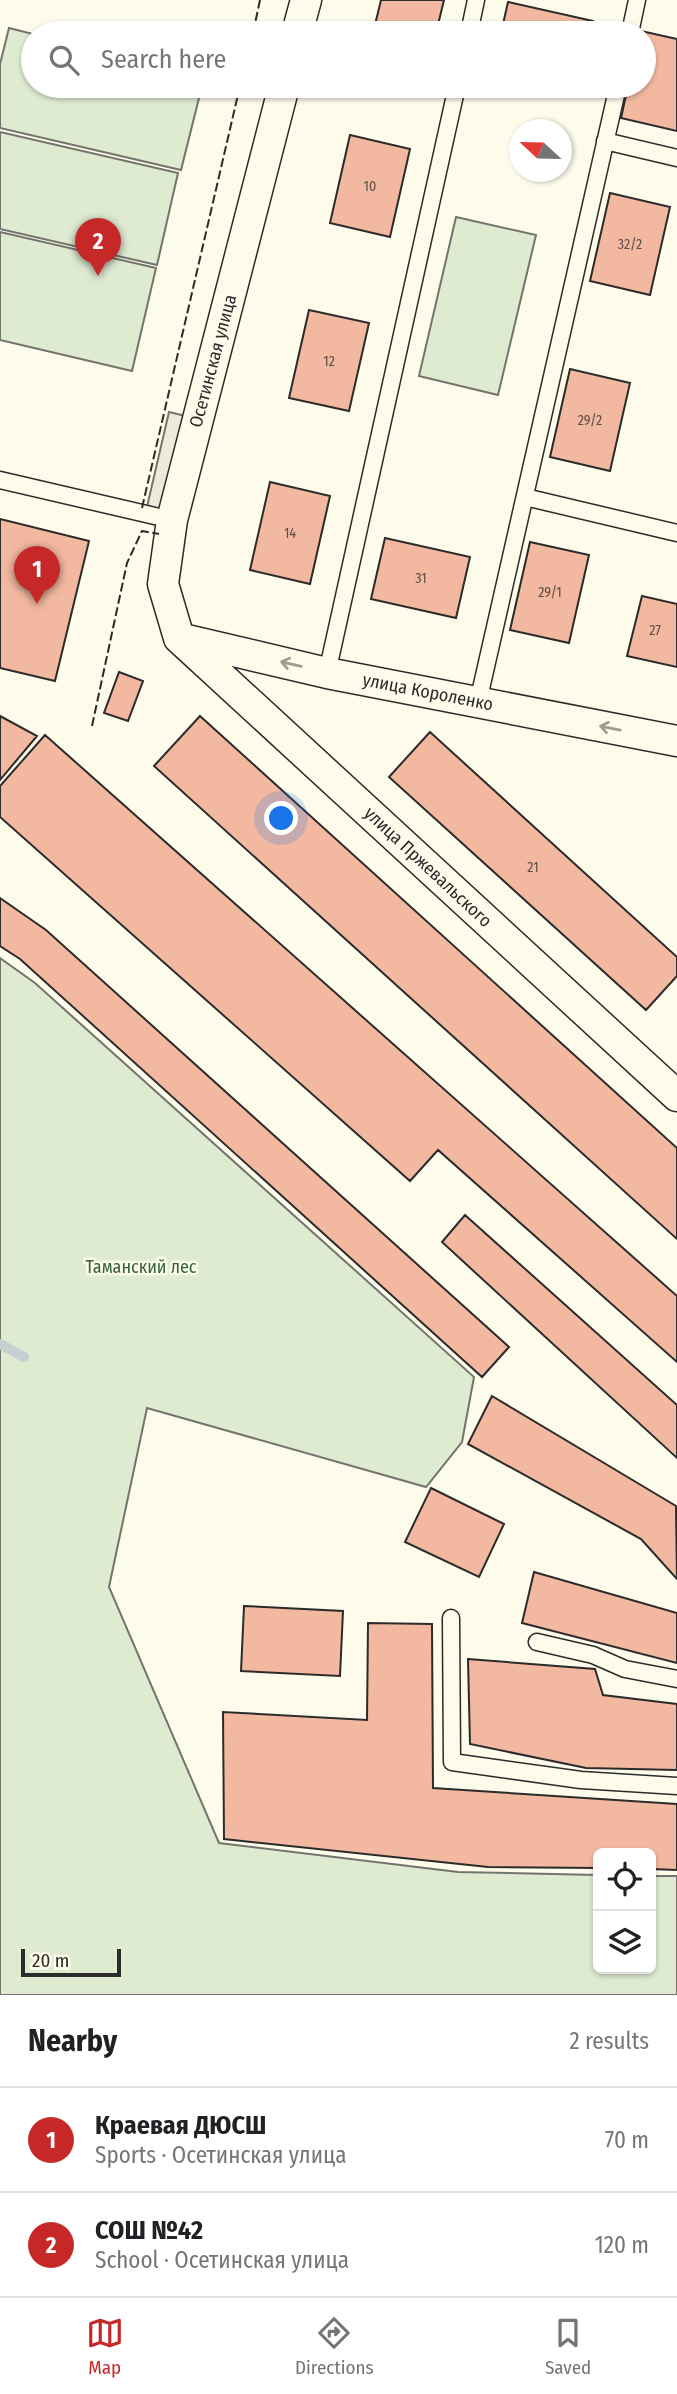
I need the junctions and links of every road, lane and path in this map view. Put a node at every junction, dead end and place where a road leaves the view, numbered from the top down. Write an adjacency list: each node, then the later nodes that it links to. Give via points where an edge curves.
1 (306, 0): 4 (street)
2 (476, 0): 5 (lane)
3 (637, 0): 6 (lane)
4 (301, 21)
5 (472, 21)
6 (633, 21)
7 (281, 98): 14 (street, Осетинская улица)
8 (454, 98): 17 (lane)
9 (615, 98): 10 (lane)
10 (605, 141): 11 (lane); 13 (lane)
11 (677, 158)
12 (0, 480): 14 (lane)
13 (525, 496): 15 (lane); 18 (lane)
14 (172, 520): 16 (street, Осетинская улица, via 163,584)
15 (677, 533)
16 (179, 638): 17 (street, улица Короленко, one-way to 16); 20 (street, улица Пржевальского)
17 (327, 673): 18 (street, улица Короленко)
18 (478, 702): 19 (street, улица Короленко, one-way to 18)
19 (677, 741)
20 (677, 1096)
21 (451, 1618): 24 (lane, via 452,1762 581,1780)
22 (537, 1642): 23 (lane, via 593,1655 625,1669)
23 (677, 1679)
24 (677, 1786)

